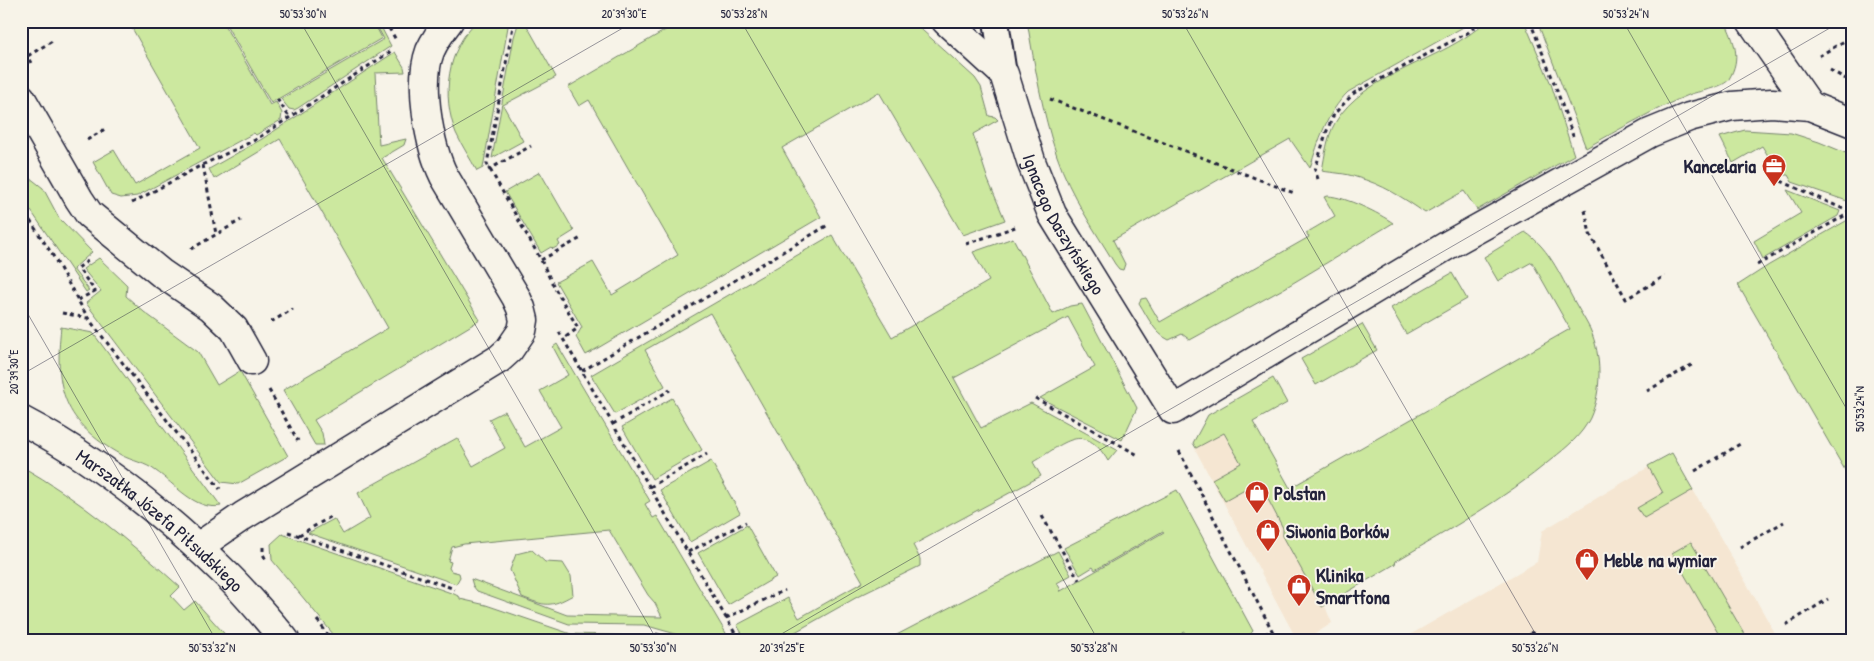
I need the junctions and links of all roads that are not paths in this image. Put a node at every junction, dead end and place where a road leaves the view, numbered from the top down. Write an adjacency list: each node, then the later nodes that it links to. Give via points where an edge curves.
1 (946, 21): 5 (street)
2 (996, 21): 5 (lane, Ignacego Daszyńskiego)
3 (1752, 21): 7 (street)
4 (447, 24): 11 (street, via 435,40 426,73 432,146 444,176 516,297 524,320 522,330 499,359)
5 (1004, 74): 7 (street, Ignacego Daszyńskiego, via 1032,164 1052,214 1172,410 1448,245 1650,133 1689,117 1732,106 1772,103)
6 (21, 98): 9 (street, via 89,214 211,307 234,329)
7 (1810, 106): 8 (street)
8 (1853, 123)
9 (252, 361)
10 (21, 420): 11 (street, Marszałka Józefa Piłsudskiego, via 76,452)
11 (198, 547): 12 (street, Marszałka Józefa Piłsudskiego)
12 (285, 640)

